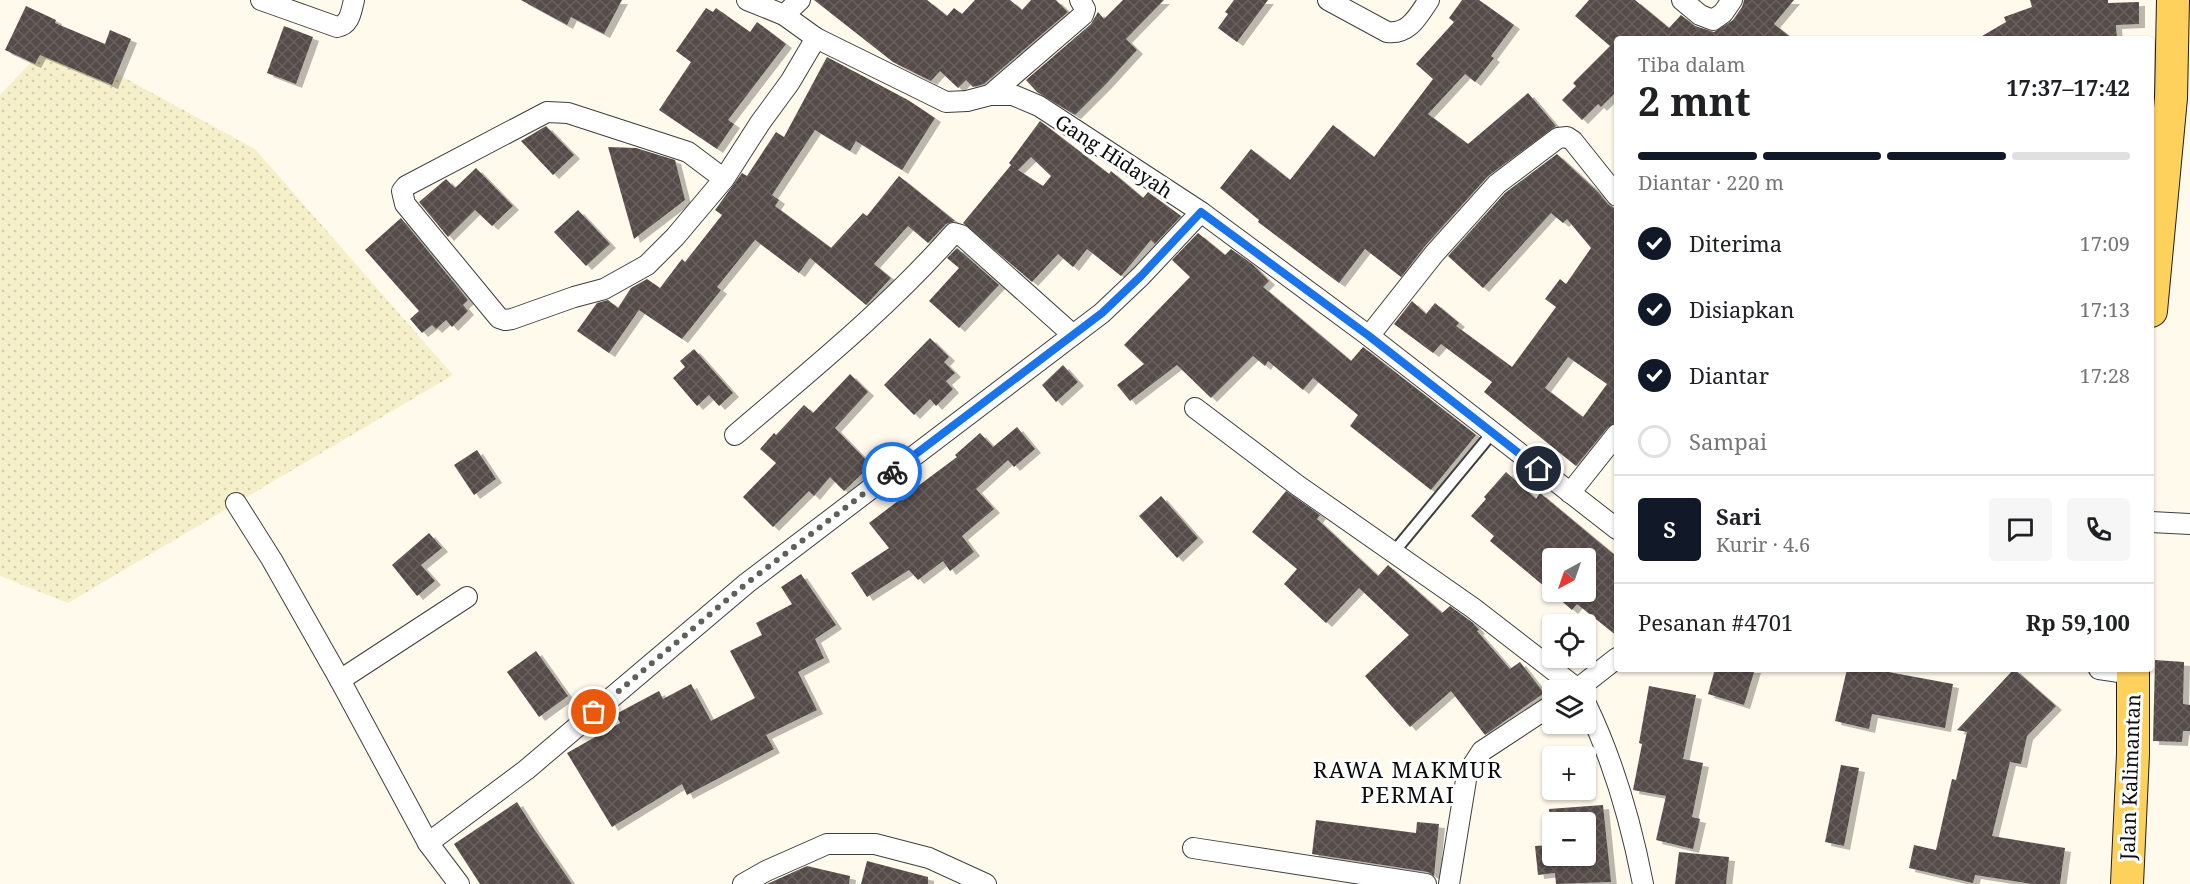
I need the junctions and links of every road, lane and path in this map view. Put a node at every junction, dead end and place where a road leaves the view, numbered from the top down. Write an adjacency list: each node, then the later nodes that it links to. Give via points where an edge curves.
1 (261, 0): 2 (street, via 337,27 348,21)
2 (354, 0)
3 (747, 0): 11 (street, Gang Hidayah)
4 (800, 0): 11 (street)
5 (1080, 0): 14 (street, via 1085,9 1083,15)
6 (1329, 0): 7 (street, via 1387,32 1397,33 1409,28)
7 (1429, 0)
8 (1682, 0): 9 (street, via 1713,20)
9 (1732, 0)
10 (2173, 0): 13 (main road)
11 (784, 15): 12 (street, Gang Hidayah)
12 (816, 38): 14 (street, Gang Hidayah, via 946,102); 15 (street)
13 (2171, 88): 16 (main road)
14 (990, 95): 18 (street, Gang Hidayah, via 1012,95 1039,106)
15 (724, 179): 15 (street, via 688,152 567,113 547,112 402,191 405,204 493,312 505,320 604,289 646,265)
16 (2156, 190): 19 (main road)
17 (1614, 192): 21 (street, via 1574,141 1558,138 1497,184 1434,254)
18 (1201, 212): 20 (street, via 1141,276); 21 (street, Gang Hidayah)
19 (2154, 238)
20 (1073, 335): 24 (street, via 961,235 954,233 892,299); 40 (street, via 747,583 526,770)
21 (1369, 336): 23 (street, Gang Hidayah)
22 (1195, 408): 31 (street)
23 (1493, 432): 26 (street, Gang Hidayah); 31 (lane)
24 (735, 435)
25 (1614, 438): 26 (street)
26 (1570, 493): 30 (street, Gang Hidayah)
27 (236, 503): 35 (street)
28 (2154, 522): 29 (street)
29 (2190, 524)
30 (1614, 527)
31 (1394, 553): 36 (street, via 1473,608)
32 (467, 597): 35 (street)
33 (1614, 661): 37 (street)
34 (2133, 672): 48 (main road, Jalan Kalimantan)
35 (340, 680): 40 (street)
36 (1564, 680)
37 (1594, 680)
38 (1542, 712): 46 (street, via 1482,751 1467,774)
39 (1596, 726): 47 (street, via 1634,839)
40 (428, 843): 42 (street)
41 (1194, 848): 45 (street)
42 (459, 884)
43 (743, 884): 44 (street, via 827,844 875,844 929,858)
44 (986, 884)
45 (1426, 884)
46 (1449, 884)
47 (1643, 884)
48 (2127, 884)

